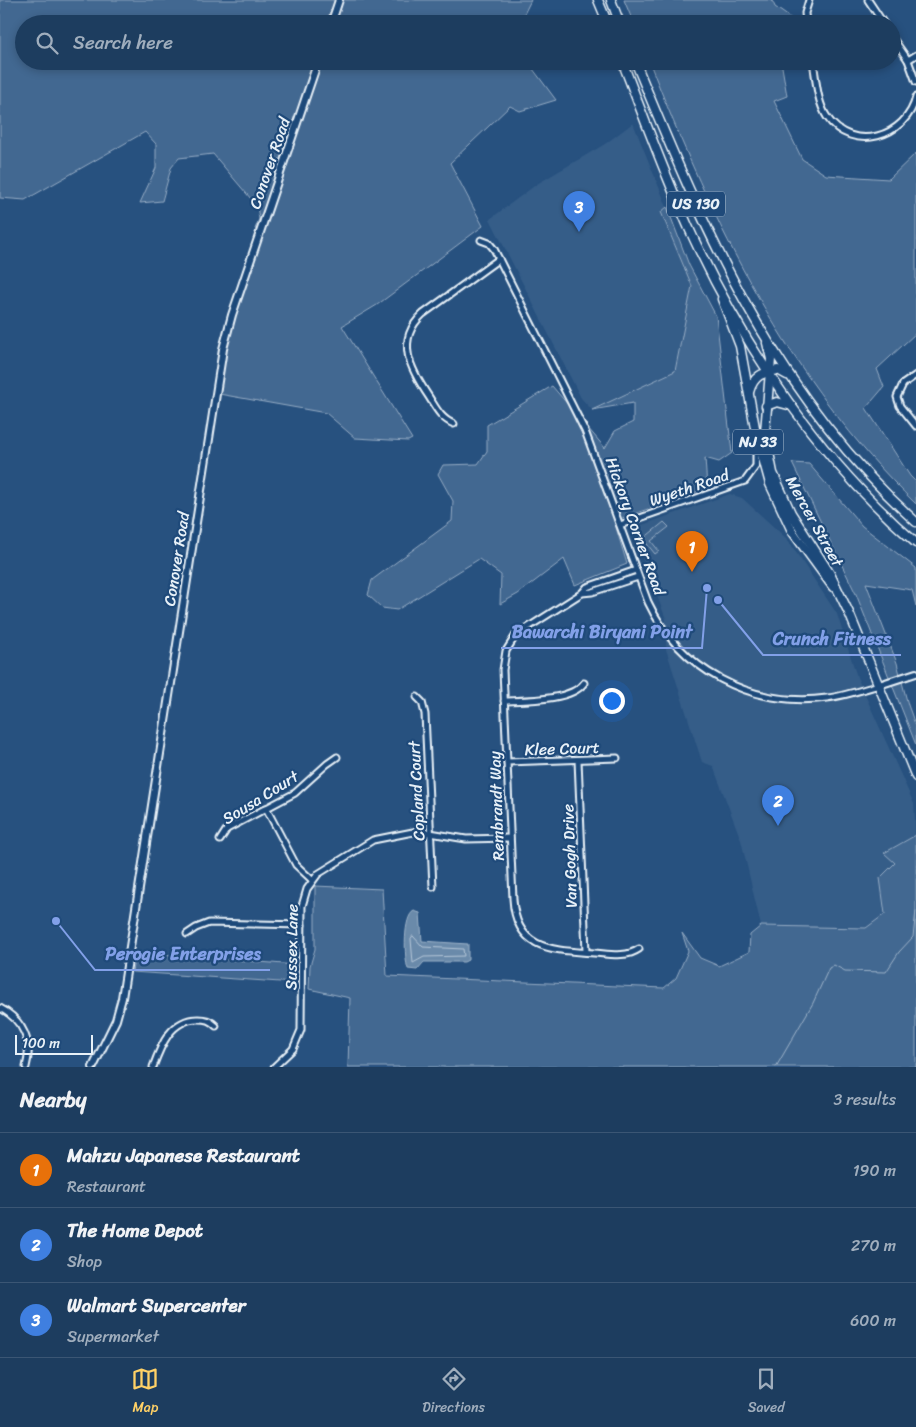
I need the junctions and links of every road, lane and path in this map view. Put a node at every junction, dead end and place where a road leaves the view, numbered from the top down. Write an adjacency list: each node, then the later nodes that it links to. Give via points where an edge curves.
1 (339, 0): 6 (street)
2 (598, 0): 7 (main road)
3 (611, 0): 8 (main road)
4 (809, 0): 9 (street)
5 (868, 0): 10 (street)
6 (334, 15)
7 (604, 15)
8 (617, 15)
9 (806, 15)
10 (878, 15)
11 (901, 50): 13 (street)
12 (916, 55): 13 (street)
13 (908, 60): 18 (street)
14 (315, 70): 63 (street, Conover Road, via 226,335 122,998 116,1020)
15 (625, 70): 22 (main road, US 130, via 668,181)
16 (640, 70): 23 (main road, US 130, via 676,162 723,263)
17 (814, 70): 19 (street, via 824,111 833,124 853,136 868,138 892,132 908,118)
18 (916, 82)
19 (916, 97)
20 (481, 240): 21 (street, Hickory Corner Road, via 488,243)
21 (499, 260): 30 (street, via 423,314 408,340 412,370 441,416); 34 (street, Hickory Corner Road, via 585,431)
22 (712, 274): 24 (main road, US 130); 27 (main road, Mercer Street / NJ 33, via 740,346)
23 (767, 341): 24 (main road, Mercer Street / NJ 33, via 770,352); 26 (main road, US 130)
24 (768, 372): 26 (main road, via 778,370); 27 (main road, via 756,376); 28 (main road, Mercer Street / NJ 33); 29 (main road, US 130)
25 (916, 375): 31 (street, via 903,384 897,396 900,406)
26 (788, 376): 33 (main road, US 130, via 856,462)
27 (749, 392): 32 (main road, Mercer Street / NJ 33)
28 (766, 406): 29 (main road, via 777,402); 39 (main road, Mercer Street / NJ 33, via 767,444 778,485 791,513 830,574)
29 (792, 406): 35 (main road, US 130, via 854,482)
30 (454, 424)
31 (916, 426)
32 (756, 433): 34 (street, Wyeth Road, via 757,464 745,481); 39 (main road, Mercer Street / NJ 33, via 779,507 792,531)
33 (916, 522)
34 (620, 525): 36 (street, Hickory Corner Road)
35 (916, 543)
36 (636, 570): 37 (street, Hickory Corner Road); 38 (street, Rembrandt Way, via 589,586)
37 (638, 577): 38 (street, Rembrandt Way); 42 (street, Hickory Corner Road, via 650,608 670,638 703,669 728,684 768,696 805,700 836,697)
38 (582, 593): 44 (street, Rembrandt Way, via 513,638 504,658)
39 (839, 596): 42 (main road, Mercer Street / NJ 33)
40 (916, 673): 42 (street, Hickory Corner Road)
41 (584, 683): 44 (street, via 571,692)
42 (879, 685): 49 (main road, Mercer Street / NJ 33)
43 (417, 696): 51 (street, Copland Court, via 425,714)
44 (504, 701): 48 (street, Rembrandt Way)
45 (337, 757): 50 (street, Sousa Court, via 295,793)
46 (617, 758): 47 (street, Klee Court)
47 (578, 760): 48 (street, Klee Court); 59 (street, Van Gogh Drive)
48 (507, 762): 52 (street, Rembrandt Way)
49 (916, 777)
50 (266, 808): 53 (street, Sousa Court, via 227,829); 54 (street, via 296,865)
51 (430, 832): 52 (street, via 466,839); 54 (street, via 414,832 368,842); 55 (street, Copland Court)
52 (510, 838): 59 (street, Rembrandt Way, via 514,910 521,928 533,942 545,948)
53 (220, 840)
54 (312, 880): 56 (street, Sussex Lane, via 303,903)
55 (433, 887)
56 (302, 925): 57 (street, via 209,923); 65 (street, Sussex Lane, via 302,1030 292,1049)
57 (187, 934)
58 (639, 950): 59 (street, Rembrandt Way, via 628,954)
59 (586, 952)
60 (0, 1008): 62 (street, via 14,1017 24,1030 28,1044)
61 (216, 1026): 64 (street, via 210,1020 196,1019 177,1026 164,1040)
62 (26, 1067)
63 (93, 1067)
64 (153, 1067)
65 (274, 1067)

